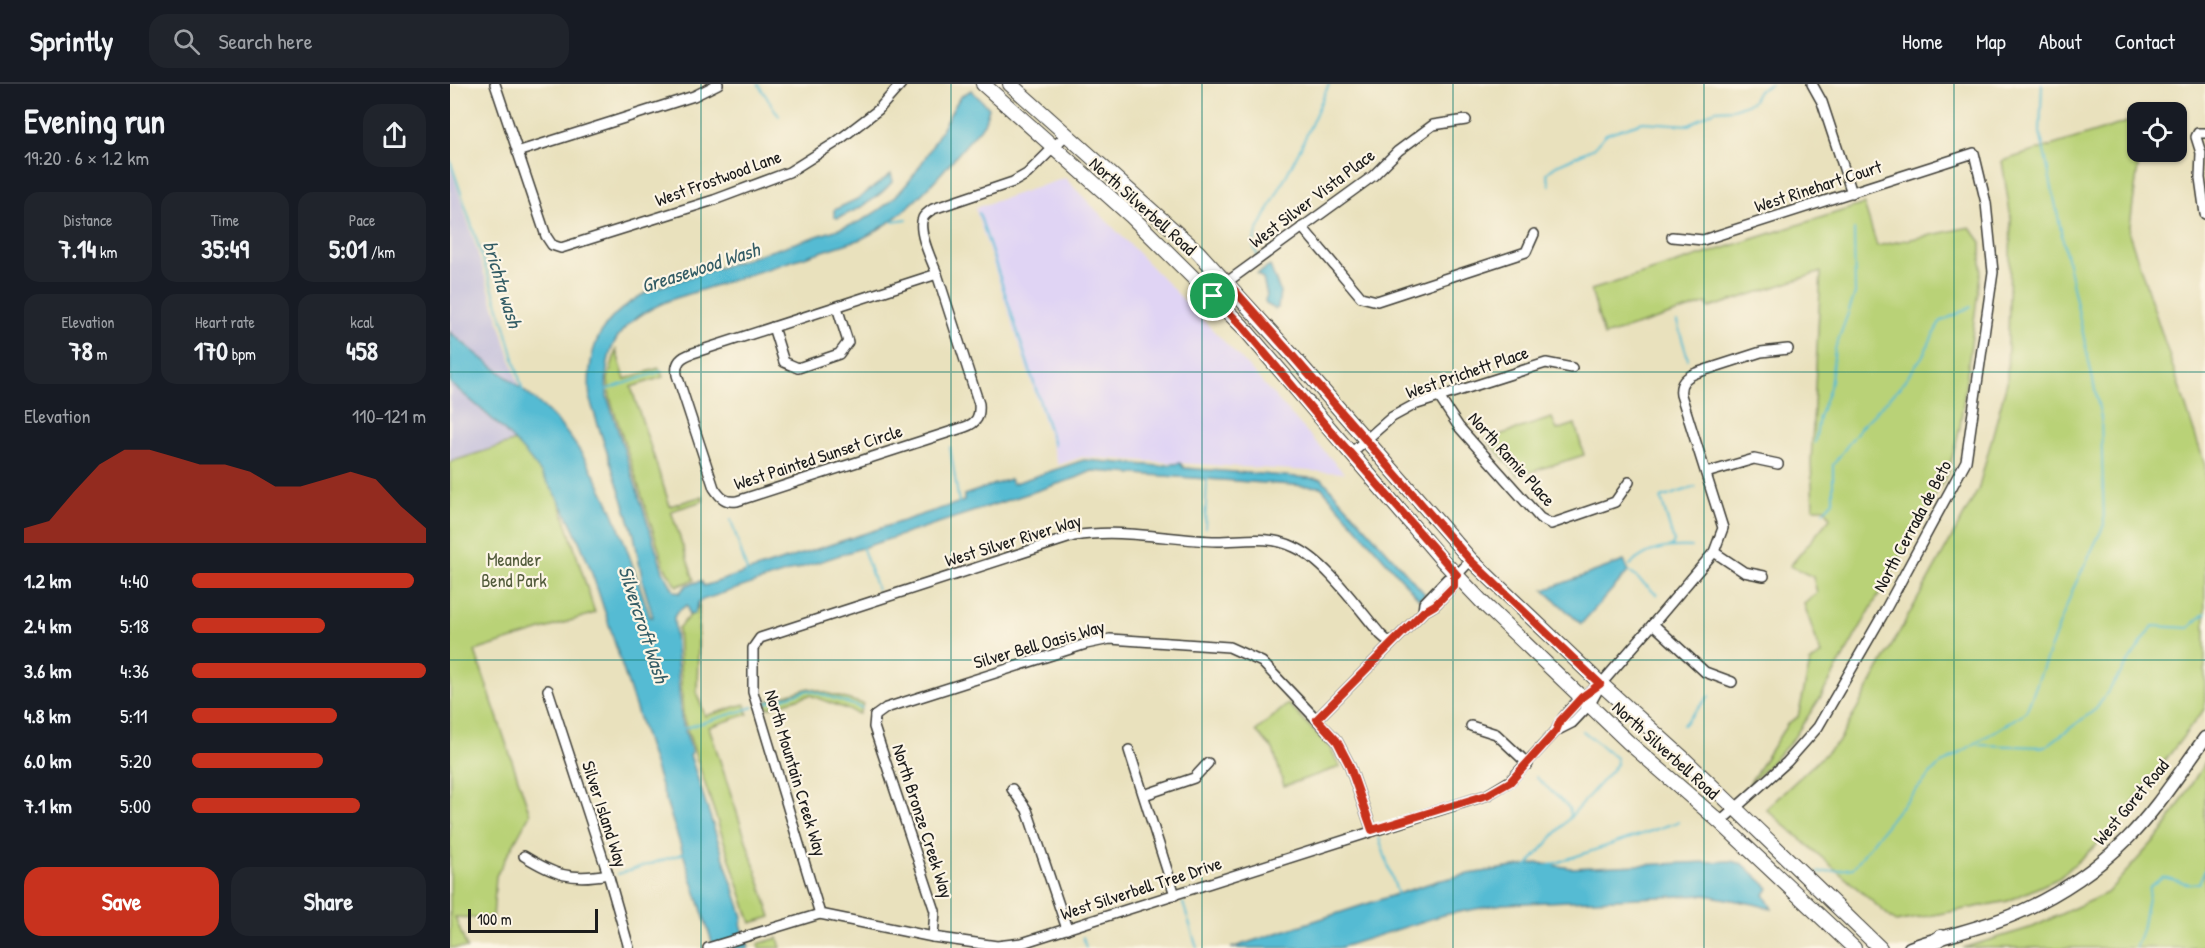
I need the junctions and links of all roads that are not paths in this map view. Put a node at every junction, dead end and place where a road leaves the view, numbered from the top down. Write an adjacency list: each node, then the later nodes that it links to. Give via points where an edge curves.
1 (495, 84): 11 (street)
2 (718, 84): 11 (street, via 694,96)
3 (901, 84): 11 (street, West Frostwood Lane, via 878,110 789,172 572,245 554,248 550,243)
4 (983, 84): 10 (main road, North Silverbell Road)
5 (1010, 84): 9 (main road, North Silverbell Road)
6 (1812, 84): 13 (street, via 1822,102)
7 (1466, 120): 15 (street, West Silver Vista Place, via 1433,125 1373,176)
8 (2201, 133): 14 (street, via 2197,141)
9 (1067, 134): 10 (street, West Painted Sunset Circle); 19 (main road, North Silverbell Road)
10 (1053, 148): 18 (street, West Painted Sunset Circle, via 1014,182 928,212 921,227); 20 (main road, North Silverbell Road, via 1131,216)
11 (517, 152)
12 (1974, 153): 13 (street, West Rinehart Court); 51 (street, North Cerrada de Beto, via 1986,204 1994,272 1966,461 1818,727)
13 (1852, 193): 17 (street, West Rinehart Court, via 1703,240)
14 (2205, 214)
15 (1302, 227): 16 (street, via 1361,297 1377,301 1526,252); 19 (street, West Silver Vista Place)
16 (1534, 234)
17 (1672, 237)
18 (937, 274): 21 (street, West Painted Sunset Circle); 22 (street, West Painted Sunset Circle, via 980,404 981,419 724,504 677,375 677,360)
19 (1227, 282): 20 (street, West Silver Vista Place); 26 (main road, North Silverbell Road)
20 (1213, 296): 27 (main road, North Silverbell Road)
21 (837, 307): 22 (street, West Painted Sunset Circle); 22 (street, via 848,342 840,354 798,368 784,362)
22 (773, 327)
23 (1788, 350): 29 (street, via 1761,352 1696,372 1682,384 1681,395)
24 (1572, 368): 25 (street, West Prichett Place, via 1545,363)
25 (1439, 397): 26 (street, West Prichett Place, via 1392,417); 30 (street, North Ramie Place, via 1460,427 1540,518 1551,524 1615,502)
26 (1365, 439): 27 (street, West Prichett Place); 32 (main road, North Silverbell Road)
27 (1351, 453): 34 (main road, North Silverbell Road)
28 (1778, 464): 29 (street, via 1754,459)
29 (1706, 473): 31 (street, via 1723,528)
30 (1629, 482)
31 (1714, 552): 33 (street, via 1744,572); 35 (street, West Silverbell Tree Drive)
32 (1470, 560): 34 (street); 39 (main road, North Silverbell Road)
33 (1764, 576)
34 (1455, 577): 37 (street, via 1447,579 1424,603 1423,612); 41 (main road, North Silverbell Road)
35 (1653, 624): 38 (street, via 1706,672); 39 (street, West Silverbell Tree Drive)
36 (755, 641): 37 (street, West Silver River Way, via 1074,536 1099,532 1218,541 1260,538 1293,546 1318,562); 57 (street, North Mountain Creek Way, via 751,658 753,692)
37 (1391, 644): 43 (street)
38 (1732, 682)
39 (1600, 684): 41 (street, West Silverbell Tree Drive); 51 (main road, North Silverbell Road)
40 (548, 690): 55 (street, Silver Island Way)
41 (1586, 700): 48 (street, West Silverbell Tree Drive, via 1560,721); 52 (main road, North Silverbell Road)
42 (872, 714): 43 (street, Silver Bell Oasis Way, via 1110,639 1229,647 1262,662); 59 (street, North Bronze Creek Way, via 934,911)
43 (1317, 719): 53 (street, Silver Bell Oasis Way, via 1337,741 1349,764)
44 (1471, 726): 48 (street, via 1497,734)
45 (2205, 738): 60 (street, West Goret Road, via 2129,838 2103,862 2022,911)
46 (1129, 750): 50 (street)
47 (1208, 764): 50 (street, via 1194,778)
48 (1527, 764): 53 (street, West Silverbell Tree Drive, via 1510,782 1487,795)
49 (1012, 789): 58 (street, via 1028,810)
50 (1144, 795): 56 (street)
51 (1735, 810): 52 (street, North Cerrada de Beto); 64 (main road, North Silverbell Road)
52 (1720, 822): 63 (main road, North Silverbell Road)
53 (1372, 830): 56 (street, West Silverbell Tree Drive)
54 (524, 856): 55 (street, via 557,874 587,878)
55 (608, 874): 62 (street, Silver Island Way)
56 (1175, 894): 58 (street, West Silverbell Tree Drive)
57 (820, 914): 59 (street, West Silverbell Tree Drive); 61 (street, West Silverbell Tree Drive)
58 (1067, 929): 59 (street, West Silverbell Tree Drive, via 1022,944 997,946)
59 (933, 937)
60 (1941, 937): 65 (street, West Goret Road); 66 (main road)
61 (710, 947)
62 (629, 948)
63 (1854, 948)
64 (1880, 948)
65 (1910, 948)
66 (1926, 948)

